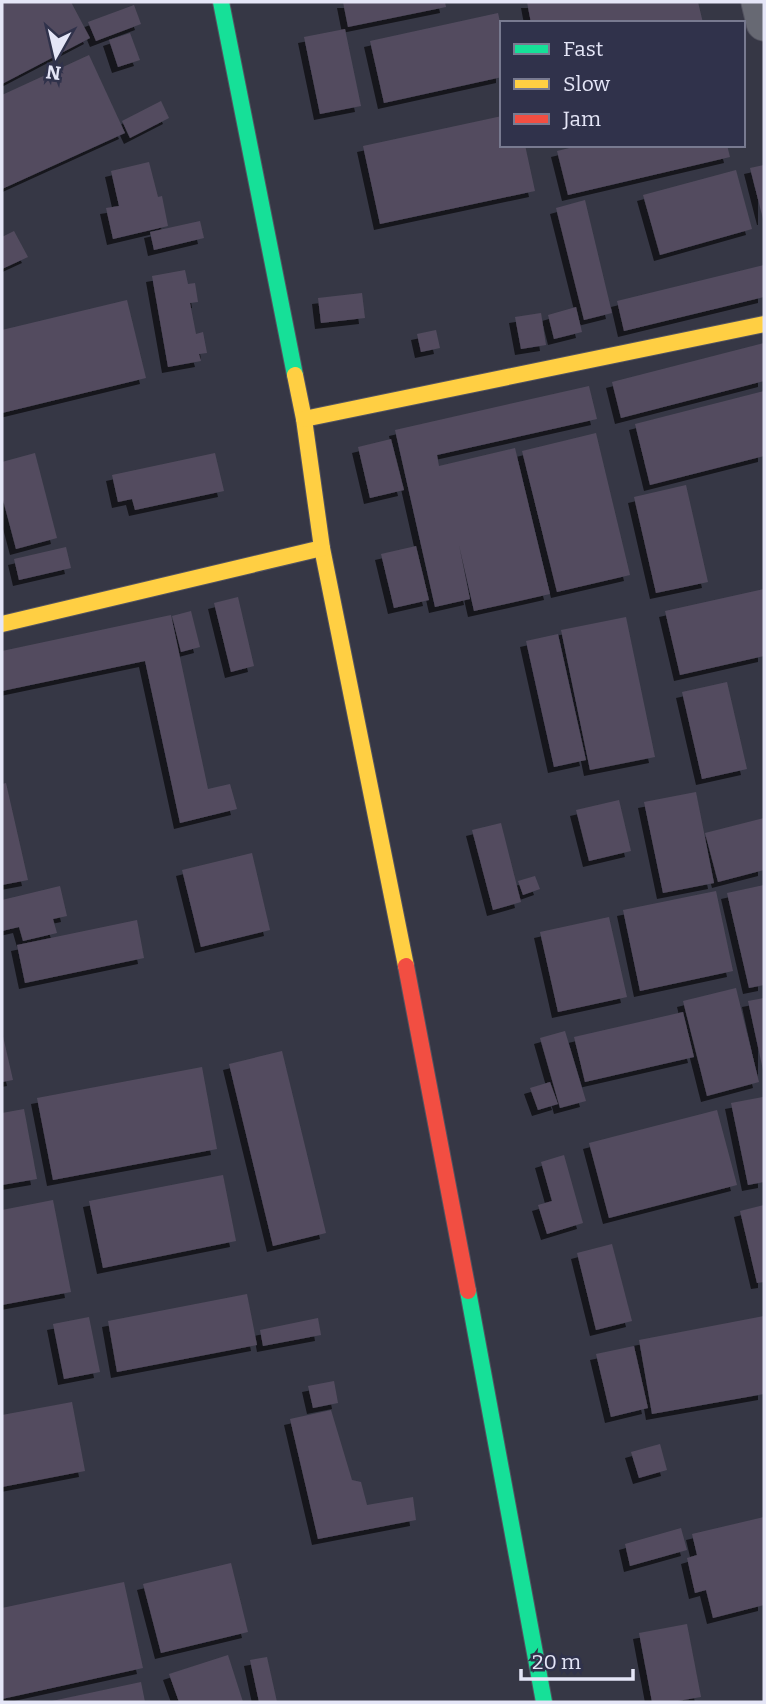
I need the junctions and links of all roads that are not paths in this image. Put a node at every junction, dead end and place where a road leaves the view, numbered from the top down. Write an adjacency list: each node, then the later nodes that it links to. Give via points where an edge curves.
1 (221, 2): 5 (street)
2 (759, 2): 3 (street)
3 (764, 23)
4 (764, 324): 5 (street)
5 (304, 419): 6 (street)
6 (322, 548): 7 (street); 8 (street, via 433,1104)
7 (2, 624)
8 (544, 1702)

